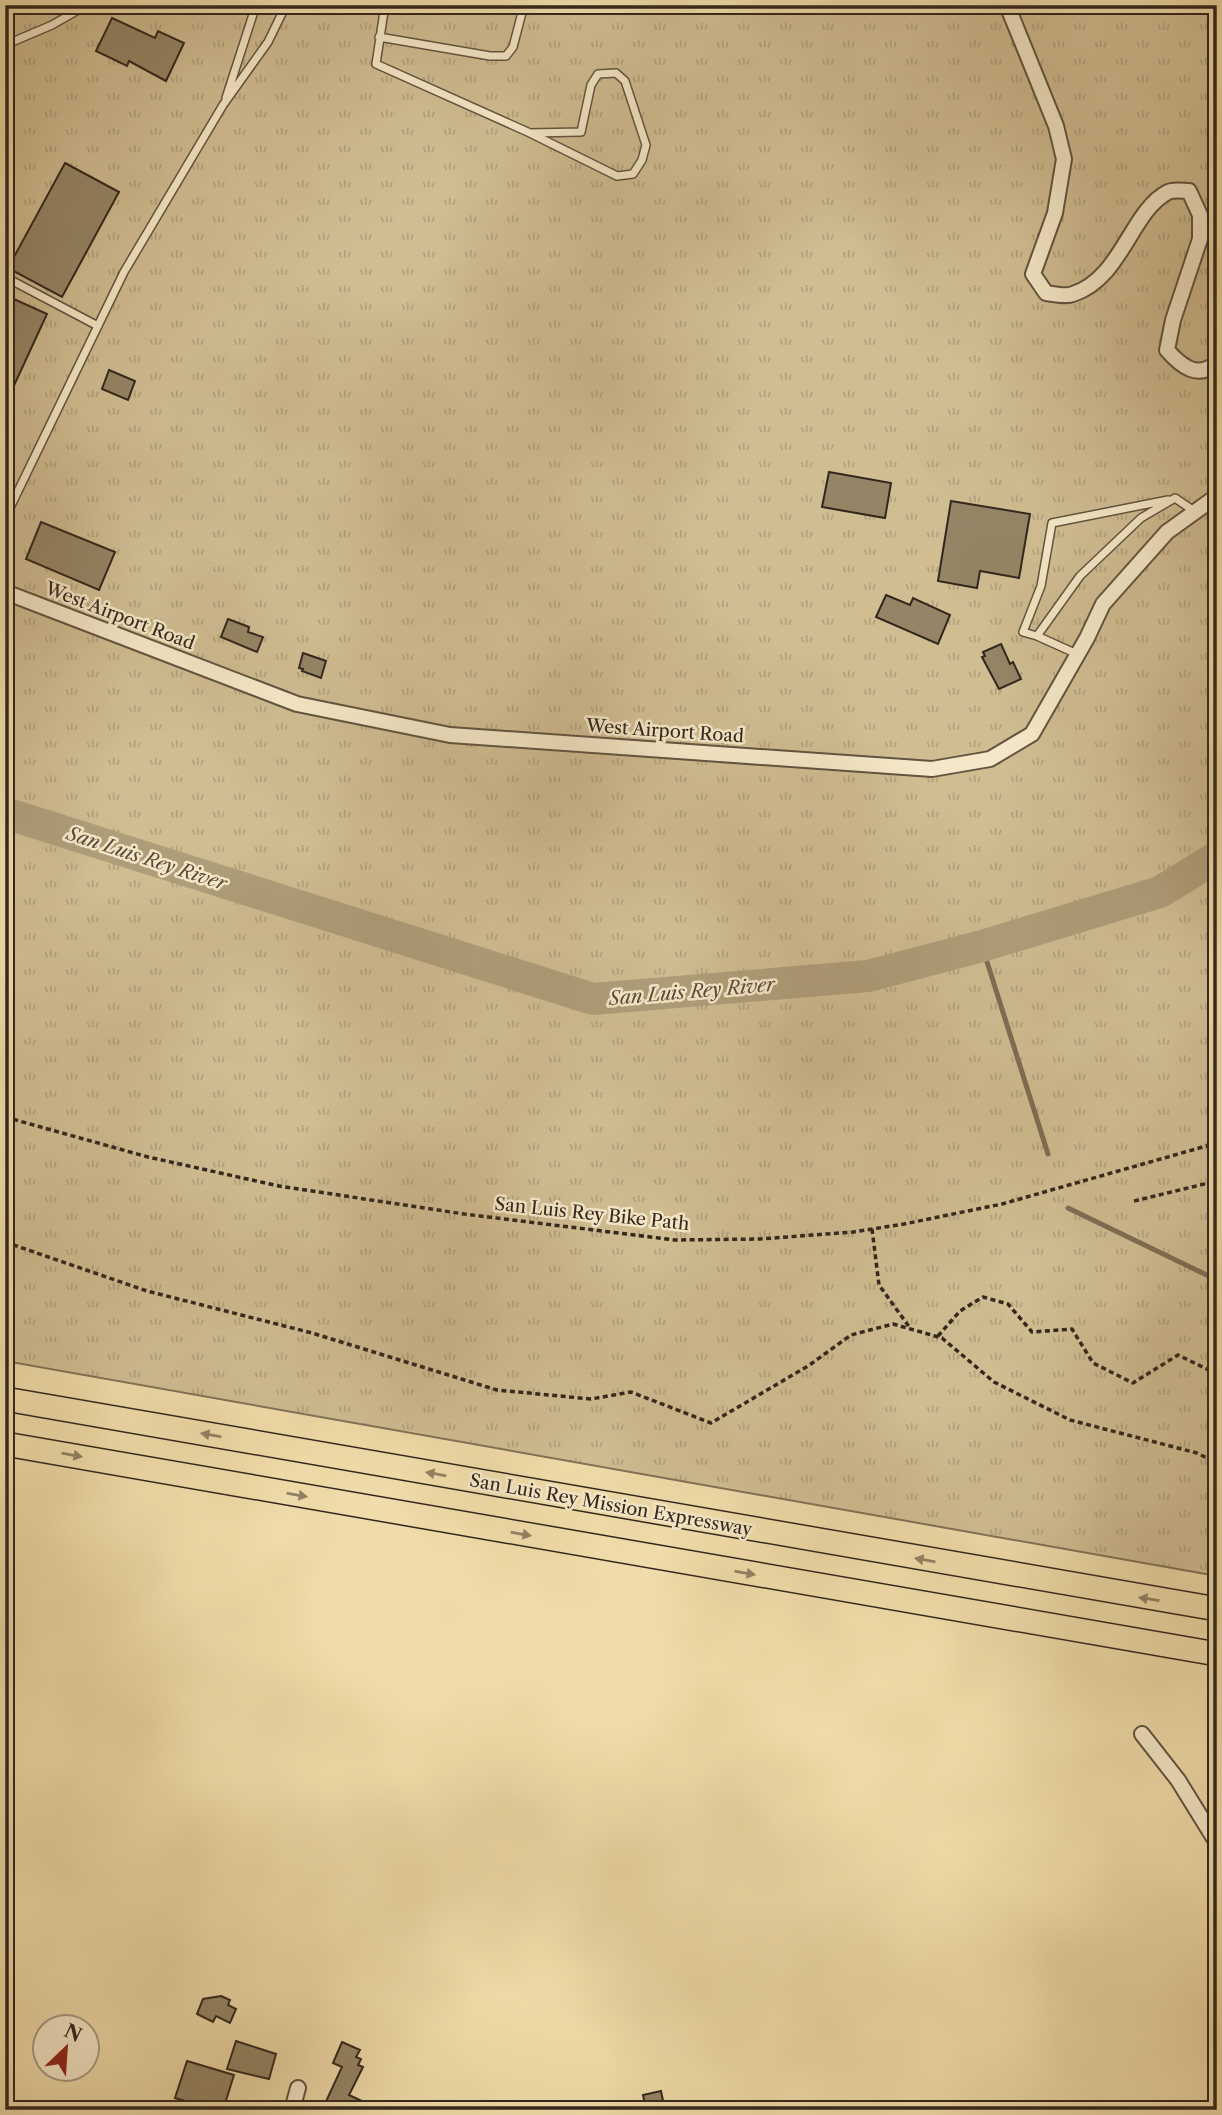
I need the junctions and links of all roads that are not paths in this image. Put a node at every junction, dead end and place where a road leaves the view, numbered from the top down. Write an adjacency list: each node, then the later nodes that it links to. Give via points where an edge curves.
1 (87, 5): 8 (lane, via 52,26)
2 (256, 5): 9 (lane)
3 (286, 5): 9 (lane, via 268,42)
4 (384, 5): 7 (lane)
5 (524, 5): 7 (lane, via 513,47 506,56)
6 (1007, 5): 13 (street, via 1056,126 1064,159 1055,213 1033,274 1046,293 1072,295 1095,282 1116,259 1154,202 1171,191 1189,191 1200,215 1200,239 1167,350 1181,366 1194,370)
7 (379, 37): 10 (lane, via 376,64)
8 (5, 45)
9 (223, 105): 12 (lane, via 124,272)
10 (530, 133): 10 (lane, via 617,176 634,174 646,145 625,81 616,73 598,74 591,85 582,132)
11 (5, 277): 12 (lane)
12 (98, 326): 17 (lane)
13 (1217, 362)
14 (1217, 496): 16 (street, West Airport Road)
15 (1175, 498): 16 (lane); 19 (lane, via 1141,518 1080,576); 19 (lane, via 1052,523 1041,586 1023,632)
16 (1195, 512): 20 (street, West Airport Road, via 1167,532 1103,604)
17 (5, 518)
18 (5, 592): 20 (street, West Airport Road, via 297,704 450,735 932,769 990,759 1032,734)
19 (1037, 636): 20 (lane)
20 (1077, 654)
21 (5, 1399): 23 (highway, San Luis Rey Mission Expressway, one-way to 21)
22 (5, 1444): 24 (highway, one-way to 24)
23 (1217, 1609)
24 (1217, 1654)
25 (1142, 1734): 26 (street, via 1178,1780)
26 (1217, 1843)
27 (298, 2088): 28 (street)
28 (292, 2110)

